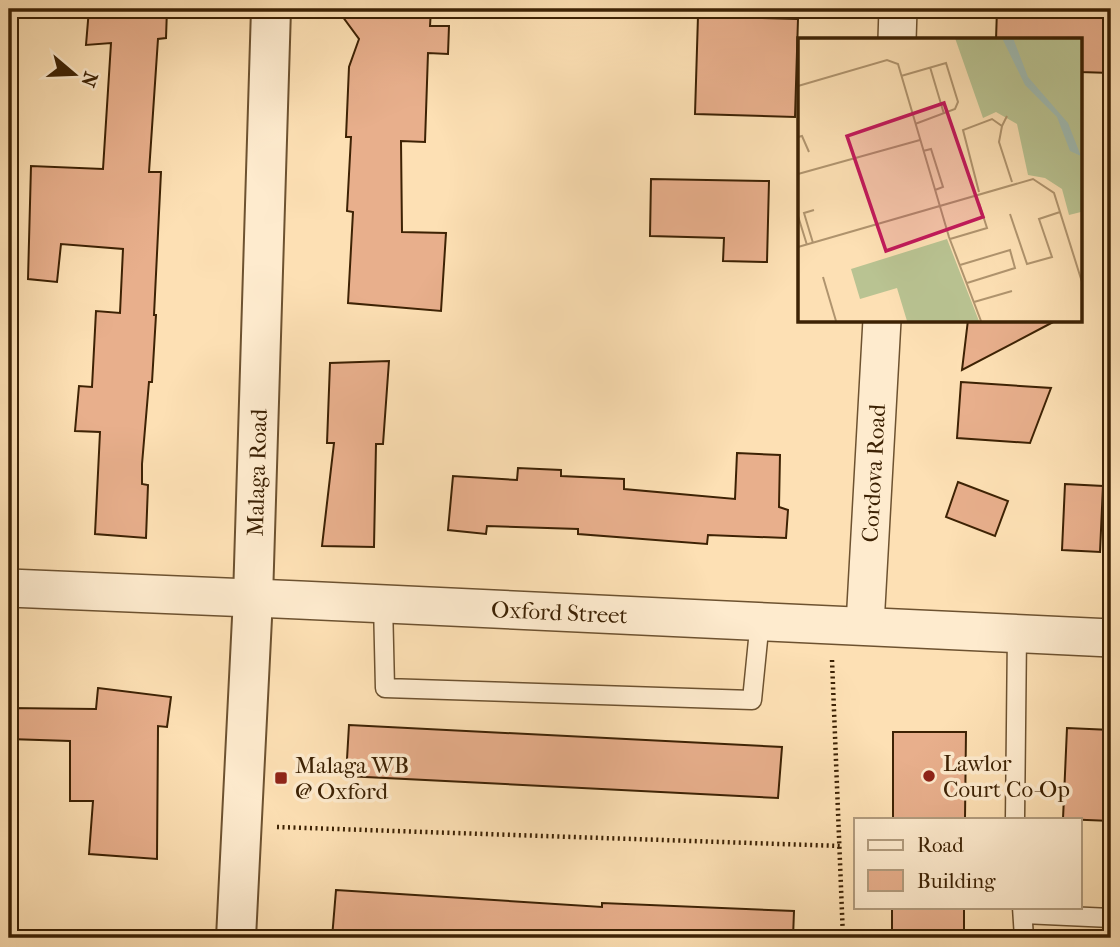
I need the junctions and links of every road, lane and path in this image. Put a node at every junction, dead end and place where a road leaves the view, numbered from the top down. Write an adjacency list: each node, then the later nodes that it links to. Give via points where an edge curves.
1 (271, 9): 6 (street, Malaga Road)
2 (898, 9): 3 (street)
3 (897, 38)
4 (882, 322): 9 (street, Cordova Road)
5 (9, 588): 6 (street, Oxford Street)
6 (253, 598): 7 (street, Oxford Street); 13 (street, Malaga Road)
7 (383, 603): 8 (street, Oxford Street); 8 (lane, via 385,688 752,700)
8 (760, 620): 9 (street, Oxford Street)
9 (848, 625): 10 (street, Oxford Street); 14 (path)
10 (1017, 633): 11 (street, Oxford Street); 12 (lane)
11 (1111, 638)
12 (1015, 818)
13 (242, 826): 14 (path); 17 (street, Malaga Road)
14 (840, 846): 18 (path)
15 (1023, 911): 16 (lane); 19 (lane)
16 (1111, 918)
17 (236, 938)
18 (843, 938)
19 (1024, 938)

